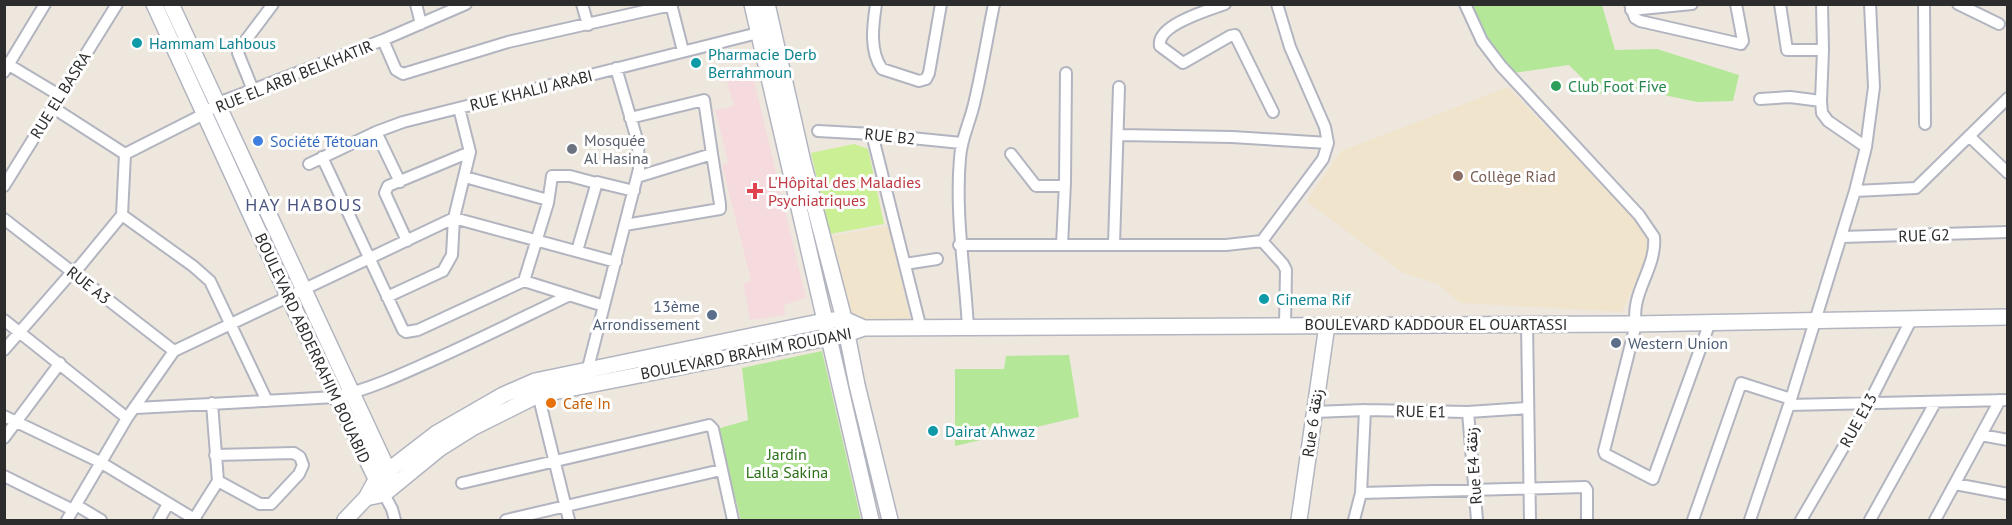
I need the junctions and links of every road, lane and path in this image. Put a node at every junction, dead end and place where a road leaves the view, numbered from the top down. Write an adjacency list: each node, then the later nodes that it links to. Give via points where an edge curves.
1 (45, 4): 34 (street)
2 (117, 4): 39 (street, RUE EL BASRA)
3 (154, 4): 47 (main road, BOULEVARD ABDERRAHIM BOUABID)
4 (171, 4): 43 (main road, BOULEVARD ABDERRAHIM BOUABID)
5 (273, 4): 38 (street, via 238,53)
6 (416, 4): 27 (street)
7 (466, 4): 27 (street, RUE EL ARBI BELKHATIR)
8 (582, 4): 29 (street)
9 (752, 4): 30 (main road)
10 (767, 4): 100 (main road)
11 (876, 4): 12 (street, via 873,30 879,64 882,69 919,81 929,73)
12 (941, 4)
13 (994, 4): 55 (street)
14 (1225, 4): 25 (street)
15 (1277, 4): 56 (street)
16 (1465, 4): 107 (street, via 1482,40 1501,66 1650,229 1654,252 1635,305)
17 (1692, 4): 26 (street)
18 (1736, 4): 26 (street, via 1741,44 1640,21)
19 (1780, 4): 32 (street, via 1787,50)
20 (1822, 4): 32 (street)
21 (1870, 4): 57 (street, via 1874,87)
22 (1924, 4): 49 (street)
23 (1958, 4): 28 (street)
24 (671, 5): 29 (street); 33 (street)
25 (1214, 7): 46 (street, via 1175,25 1160,40 1161,46 1183,63 1235,35)
26 (1630, 7)
27 (421, 24): 31 (street, RUE EL ARBI BELKHATIR)
28 (1999, 24)
29 (588, 25): 31 (street, via 508,42 403,74 396,70)
30 (758, 33): 33 (street, RUE KHALIJ ARABI); 103 (main road)
31 (383, 40): 38 (street, RUE EL ARBI BELKHATIR)
32 (1823, 50): 42 (street)
33 (683, 51): 35 (street, RUE KHALIJ ARABI)
34 (6, 66): 39 (street)
35 (616, 68): 45 (street, RUE KHALIJ ARABI); 48 (street)
36 (1065, 74): 70 (street)
37 (1119, 87): 53 (street)
38 (253, 90): 43 (street, RUE EL ARBI BELKHATIR)
39 (60, 95): 44 (street, RUE EL BASRA)
40 (1760, 99): 42 (street)
41 (2007, 100): 54 (street)
42 (1821, 101): 57 (street, via 1824,117)
43 (218, 103): 47 (street, RUE EL ARBI BELKHATIR); 93 (main road, BOULEVARD ABDERRAHIM BOUABID)
44 (52, 107): 59 (street); 69 (street, RUE EL BASRA)
45 (459, 108): 51 (street, RUE KHALIJ ARABI); 58 (street)
46 (1273, 112)
47 (204, 114): 59 (street, RUE EL ARBI BELKHATIR); 96 (main road, BOULEVARD ABDERRAHIM BOUABID)
48 (630, 118): 60 (street, via 702,100); 66 (street, via 640,158)
49 (1925, 124)
50 (818, 131): 52 (street, RUE B2)
51 (376, 132): 62 (street, RUE KHALIJ ARABI); 67 (street)
52 (872, 134): 55 (street, RUE B2); 90 (street)
53 (1119, 135): 56 (street); 83 (street)
54 (1969, 136): 64 (street); 72 (street, via 1916,188)
55 (962, 143): 84 (street)
56 (1328, 143): 82 (street, via 1323,159)
57 (1866, 147): 72 (street)
58 (470, 152): 65 (street); 67 (street)
59 (126, 154): 74 (street)
60 (712, 154): 66 (street); 77 (street, via 720,209)
61 (1011, 154): 70 (street, via 1036,186)
62 (322, 157): 63 (street, RUE KHALIJ ARABI); 87 (street)
63 (309, 164)
64 (2007, 173)
65 (465, 177): 73 (street); 76 (street)
66 (637, 177): 71 (street)
67 (400, 182): 81 (street, via 388,186 385,193)
68 (596, 183): 71 (street); 73 (street, via 552,176); 86 (street)
69 (4, 186)
70 (1065, 186): 85 (street)
71 (634, 191): 77 (street)
72 (1856, 191): 79 (street)
73 (548, 200): 80 (street)
74 (122, 215): 91 (street); 106 (street, via 210,281)
75 (4, 219): 91 (street, RUE A3)
76 (454, 219): 80 (street); 81 (street); 95 (street, via 452,255 443,271)
77 (625, 225): 89 (street)
78 (2007, 232): 79 (street, RUE G2)
79 (1841, 237): 101 (street)
80 (538, 240): 86 (street); 92 (street)
81 (407, 241): 87 (street)
82 (1262, 241): 83 (street, via 1226,245); 108 (street, via 1286,270)
83 (1114, 244): 85 (street)
84 (959, 245): 85 (street); 111 (street)
85 (1062, 245)
86 (577, 251): 89 (street)
87 (369, 259): 93 (street); 95 (street)
88 (937, 259): 90 (street)
89 (616, 262): 97 (street)
90 (905, 264): 112 (street)
91 (72, 272): 113 (street); 118 (street, RUE A3)
92 (524, 281): 94 (street); 95 (street, via 412,332 403,330)
93 (304, 289): 96 (street); 123 (main road, BOULEVARD ABDERRAHIM BOUABID)
94 (570, 296): 97 (street); 123 (street)
95 (387, 297)
96 (289, 298): 106 (street); 124 (main road, BOULEVARD ABDERRAHIM BOUABID)
97 (604, 306): 121 (street)
98 (2007, 316): 99 (main road, BOULEVARD KADDOUR EL OUARTASSI)
99 (1912, 318): 101 (main road, BOULEVARD KADDOUR EL OUARTASSI); 130 (street, RUE E13)
100 (844, 319): 103 (main road, BOULEVARD BRAHIM ROUDANI); 110 (main road, BOULEVARD BRAHIM ROUDANI); 114 (main road)
101 (1815, 319): 104 (main road, BOULEVARD KADDOUR EL OUARTASSI); 127 (street)
102 (4, 320): 113 (street)
103 (824, 321): 115 (main road); 116 (main road, BOULEVARD BRAHIM ROUDANI)
104 (1710, 322): 107 (main road, BOULEVARD KADDOUR EL OUARTASSI); 107 (street, via 1653,480 1604,453)
105 (1527, 323): 107 (main road, BOULEVARD KADDOUR EL OUARTASSI); 109 (main road, BOULEVARD KADDOUR EL OUARTASSI); 132 (street)
106 (230, 324): 118 (street); 126 (street)
107 (1636, 324)
108 (1285, 325): 109 (main road, BOULEVARD KADDOUR EL OUARTASSI); 111 (main road, BOULEVARD KADDOUR EL OUARTASSI)
109 (1327, 325): 134 (main road, Rue 6 زنقة)
110 (864, 328): 112 (main road, BOULEVARD KADDOUR EL OUARTASSI); 114 (main road, BOULEVARD BRAHIM ROUDANI)
111 (968, 328): 112 (main road, BOULEVARD KADDOUR EL OUARTASSI)
112 (921, 329)
113 (20, 332): 117 (street); 120 (street)
114 (847, 334): 115 (main road, BOULEVARD BRAHIM ROUDANI); 169 (main road)
115 (828, 337): 119 (main road, BOULEVARD BRAHIM ROUDANI); 168 (main road)
116 (732, 339): 119 (main road); 121 (main road, BOULEVARD BRAHIM ROUDANI)
117 (4, 350)
118 (174, 351): 131 (street)
119 (733, 356): 122 (main road, BOULEVARD BRAHIM ROUDANI)
120 (60, 363): 137 (street); 138 (street)
121 (588, 368): 122 (main road, BOULEVARD BRAHIM ROUDANI)
122 (536, 388): 144 (street); 145 (main road, BOULEVARD BRAHIM ROUDANI, via 471,412); 151 (main road, BOULEVARD BRAHIM ROUDANI)
123 (353, 393): 124 (street); 145 (main road, BOULEVARD ABDERRAHIM BOUABID)
124 (336, 397): 126 (street); 151 (main road, BOULEVARD ABDERRAHIM BOUABID)
125 (2004, 400): 129 (street); 139 (street)
126 (267, 401): 128 (street)
127 (1790, 402): 130 (street); 159 (street); 175 (street, via 1741,383)
128 (212, 404): 131 (street); 142 (street)
129 (1935, 404): 130 (street); 177 (street)
130 (1868, 405): 176 (street, RUE E13)
131 (136, 408): 137 (street)
132 (1527, 408): 135 (street, RUE E1); 152 (street)
133 (1365, 410): 134 (street, RUE E1); 135 (street, RUE E1); 154 (street)
134 (1314, 412): 170 (main road, Rue 6 زنقة)
135 (1468, 412): 153 (street, Rue E4 زنقة)
136 (4, 416): 138 (street)
137 (128, 418): 143 (street)
138 (16, 423): 140 (street); 143 (street)
139 (1981, 435): 141 (street); 150 (street)
140 (4, 438)
141 (2007, 440)
142 (215, 455): 148 (street); 148 (street, via 294,453 303,465 299,474 267,505)
143 (100, 462): 156 (street); 158 (street)
144 (554, 462): 146 (street, via 706,425 713,429); 149 (street); 157 (street)
145 (388, 470): 151 (main road, BOULEVARD ABDERRAHIM BOUABID)
146 (721, 470): 157 (street); 167 (street)
147 (4, 476): 158 (street)
148 (218, 481): 162 (street)
149 (462, 483)
150 (1955, 484): 155 (street); 178 (street)
151 (385, 487): 163 (main road, BOULEVARD BRAHIM ROUDANI, via 366,498); 164 (street)
152 (1529, 489): 153 (street); 173 (street); 174 (street, via 1585,487)
153 (1474, 490): 154 (street); 172 (street, Rue E4 زنقة)
154 (1361, 493): 171 (street)
155 (2007, 494)
156 (168, 504): 161 (street); 162 (street)
157 (565, 506): 165 (street); 166 (street)
158 (72, 512): 160 (street)
159 (1754, 519)
160 (101, 520)
161 (159, 520)
162 (195, 520)
163 (345, 520)
164 (395, 520)
165 (506, 520)
166 (568, 520)
167 (733, 520)
168 (871, 520)
169 (890, 520)
170 (1299, 520)
171 (1354, 520)
172 (1477, 520)
173 (1530, 520)
174 (1587, 520)
175 (1693, 520)
176 (1801, 520)
177 (1870, 520)
178 (1935, 520)

